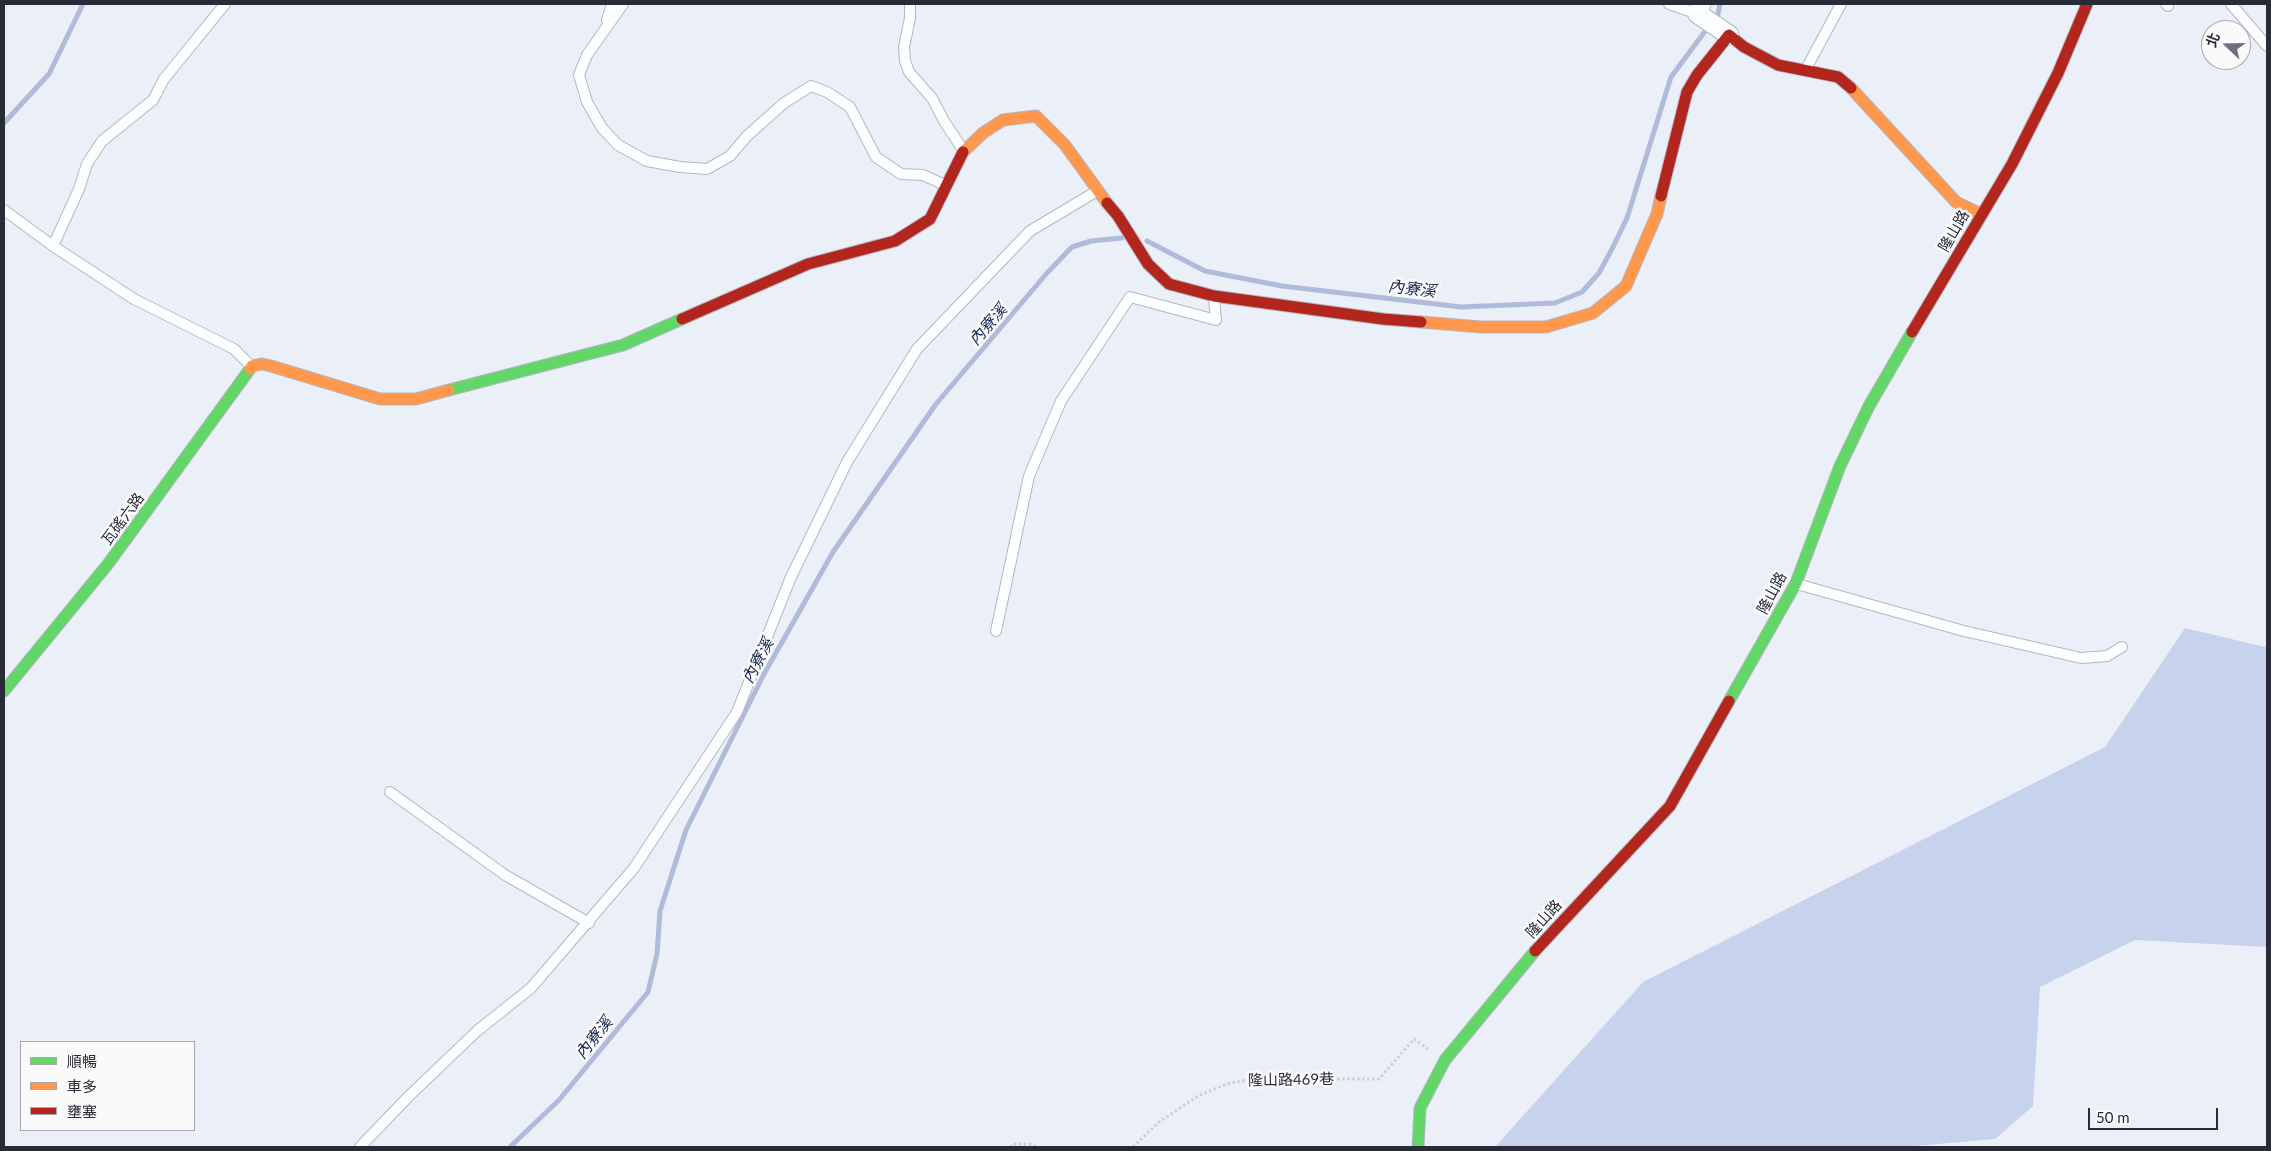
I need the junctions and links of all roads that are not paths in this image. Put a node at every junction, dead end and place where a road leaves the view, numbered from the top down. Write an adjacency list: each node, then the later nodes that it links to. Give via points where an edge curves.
1 (225, 4): 19 (lane, via 164,79 153,100 102,141 87,164)
2 (612, 4): 10 (lane)
3 (623, 4): 10 (lane)
4 (910, 4): 14 (lane, via 904,47 909,72 932,98)
5 (1669, 4): 9 (lane)
6 (1841, 4): 13 (lane)
7 (2087, 4): 18 (street, 隆山路, via 2026,139)
8 (2231, 4): 12 (lane)
9 (1700, 9): 11 (street)
10 (604, 28): 15 (lane, via 579,75 587,102 602,128 618,145 647,161 707,169 730,156 784,103 811,86 850,107 876,157 901,174 923,175)
11 (1730, 35): 13 (street, via 1744,47 1778,65); 20 (street, via 1697,75 1688,92 1657,214 1626,286 1594,314 1546,327 1481,327 1383,319)
12 (2267, 46)
13 (1806, 70): 18 (street, via 1838,77 1857,93 1956,202)
14 (964, 151): 15 (street); 16 (street, via 1003,120 1036,116 1065,145)
15 (946, 186): 21 (street, via 930,220 895,241 808,264 623,345 449,391 416,399 380,399)
16 (1097, 191): 20 (street, via 1118,216 1148,264 1169,284); 27 (lane, via 1030,231 917,349 847,462 791,577 736,712 634,868)
17 (4, 210): 19 (lane)
18 (1981, 214): 22 (street, 隆山路, via 1869,406 1840,466)
19 (53, 246): 21 (lane, via 134,299 234,349)
20 (1214, 296): 23 (lane, via 1216,320 1130,298 1061,401 1029,476)
21 (257, 365): 25 (street, 瓦磘六路, via 108,564)
22 (1796, 583): 24 (lane, via 1964,632 2081,658 2107,656); 29 (street, 隆山路, via 1670,806 1549,934 1445,1060 1420,1108)
23 (996, 632)
24 (2122, 647)
25 (4, 691)
26 (390, 792): 27 (lane, via 505,875)
27 (589, 923): 28 (lane, via 531,988 477,1031)
28 (360, 1147)
29 (1418, 1147)

